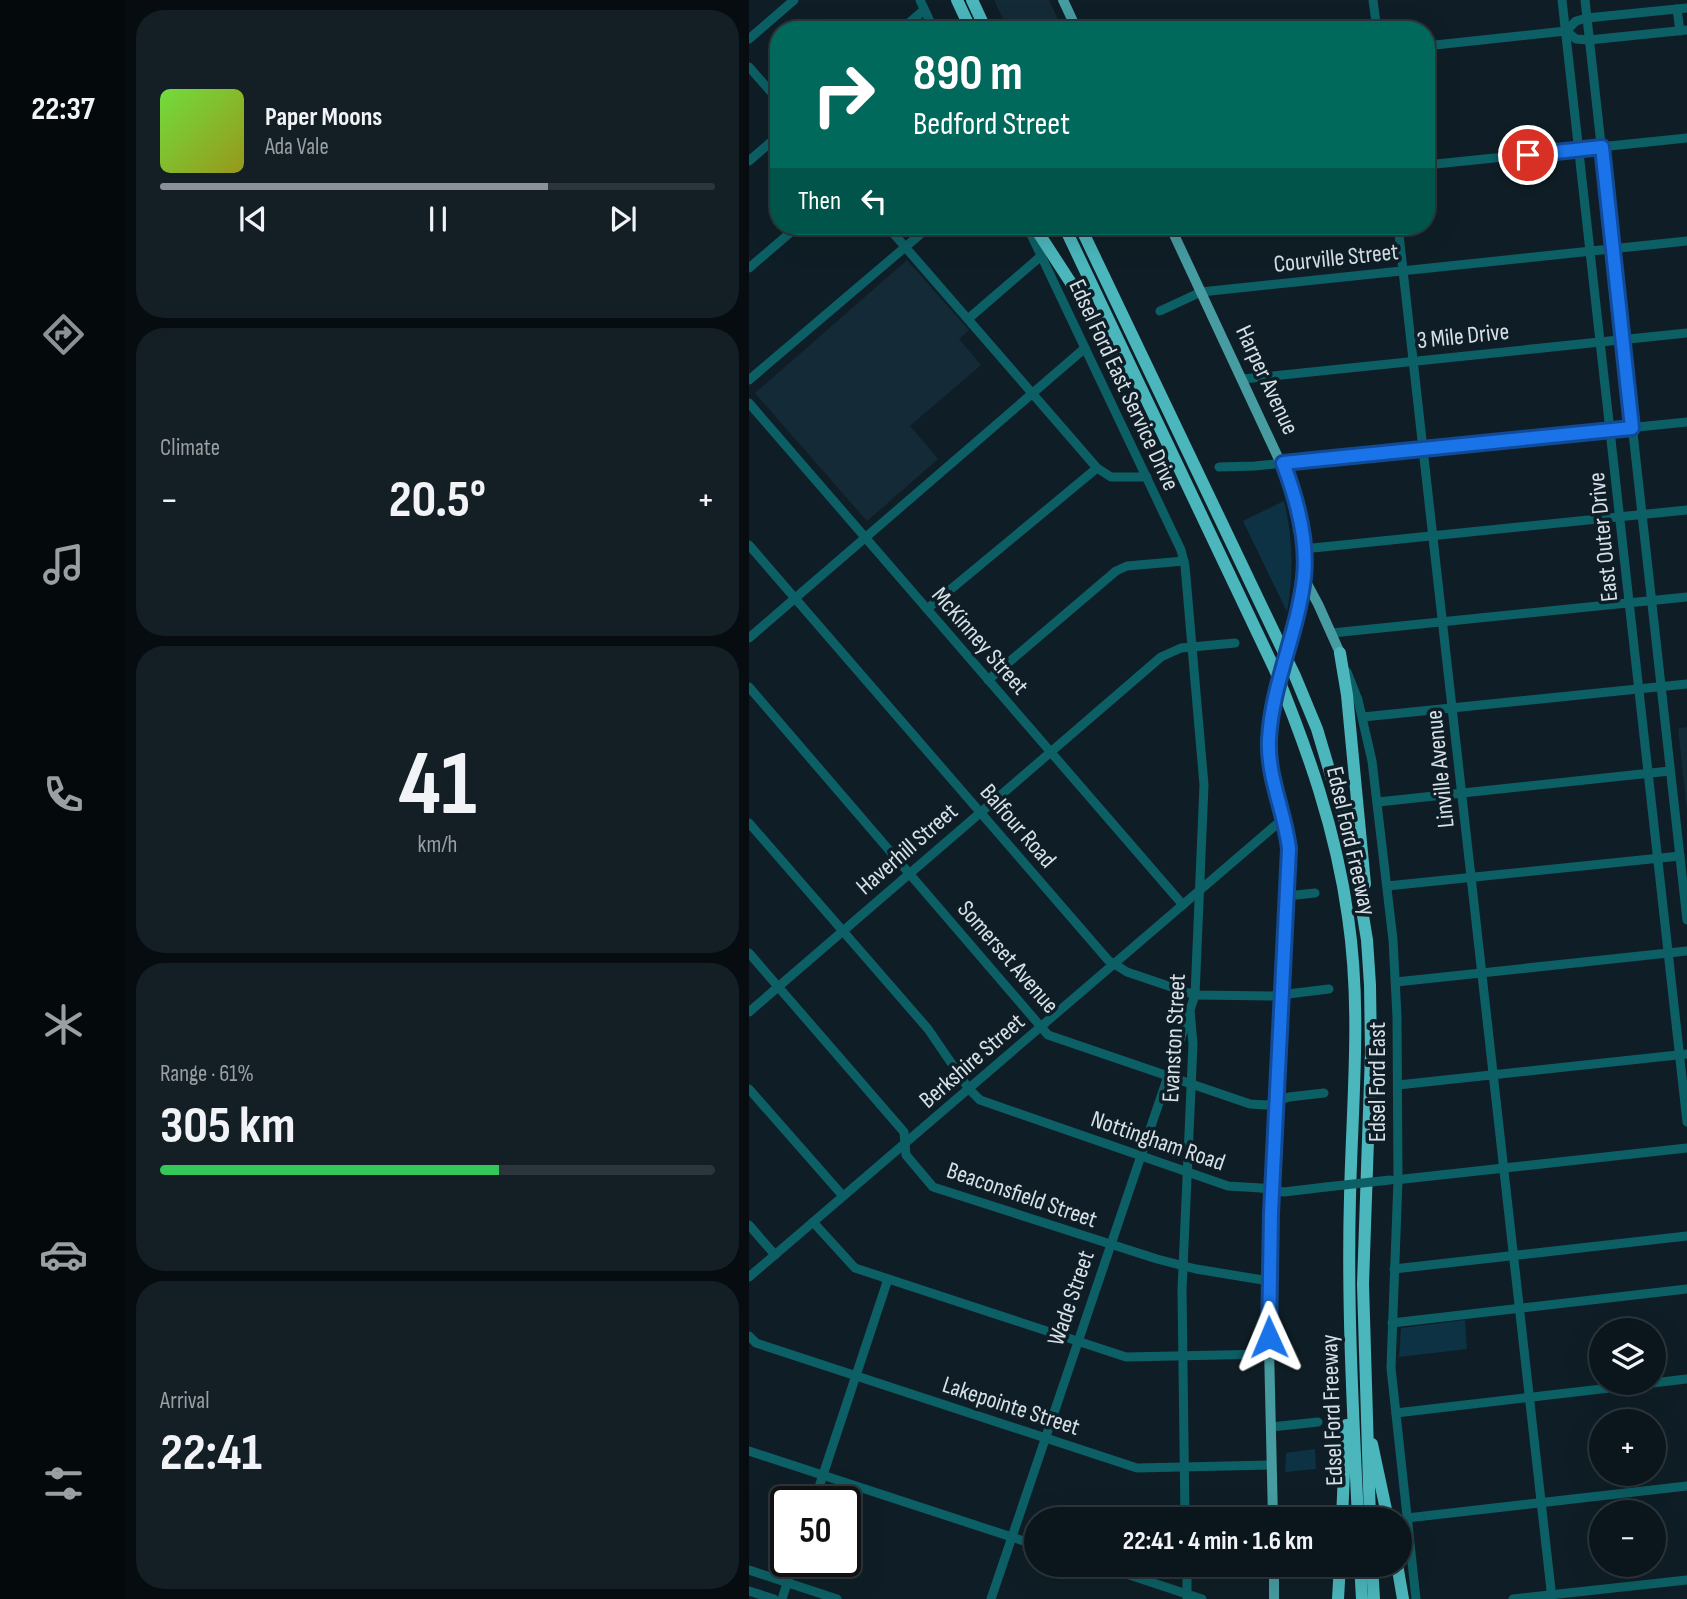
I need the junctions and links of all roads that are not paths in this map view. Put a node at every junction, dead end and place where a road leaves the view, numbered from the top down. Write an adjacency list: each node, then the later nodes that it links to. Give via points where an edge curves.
1 (794, 0): 20 (street)
2 (920, 0): 10 (street)
3 (957, 0): 14 (highway)
4 (972, 0): 15 (highway)
5 (1063, 0): 16 (main road)
6 (1373, 0): 17 (street)
7 (1562, 0): 18 (street, East Outer Drive)
8 (1585, 0): 11 (street, East Outer Drive)
9 (1682, 8): 11 (street); 19 (street)
10 (924, 10): 12 (street); 13 (street)
11 (1587, 18): 18 (street); 21 (street, East Outer Drive)
12 (911, 21)
13 (930, 21)
14 (967, 21)
15 (982, 21)
16 (1070, 21)
17 (1376, 21)
18 (1566, 31): 21 (street, via 1576,39); 22 (street); 28 (street, East Outer Drive)
19 (1683, 31): 21 (street)
20 (749, 39)
21 (1590, 40): 27 (street, East Outer Drive)
22 (1435, 45)
23 (749, 67): 24 (street)
24 (770, 91)
25 (1687, 138): 27 (street)
26 (770, 143): 29 (street)
27 (1602, 147): 28 (street); 42 (street, East Outer Drive)
28 (1579, 149): 30 (street); 43 (street, East Outer Drive)
29 (749, 161)
30 (1435, 164)
31 (788, 235): 45 (street)
32 (895, 235): 41 (street)
33 (919, 235): 41 (street)
34 (1031, 235): 44 (street, Edsel Ford East Service Drive)
35 (1040, 235): 58 (highway, via 1106,337 1136,394)
36 (1068, 235): 58 (highway, Edsel Ford Freeway)
37 (1084, 235): 114 (highway, Edsel Ford Freeway, via 1317,729 1351,843)
38 (1174, 235): 47 (main road, Harper Avenue)
39 (1399, 235): 46 (street, Linville Avenue)
40 (1687, 242): 42 (street, Courville Street)
41 (905, 247): 49 (street); 56 (street)
42 (1613, 249): 43 (street, Courville Street); 51 (street, East Outer Drive)
43 (1590, 251): 46 (street, Courville Street); 52 (street, East Outer Drive)
44 (1041, 256): 49 (street); 53 (street, Edsel Ford East Service Drive)
45 (749, 268)
46 (1403, 271): 47 (street, Courville Street); 54 (street, Linville Avenue)
47 (1201, 292): 48 (street, Courville Street); 55 (main road, Harper Avenue)
48 (1160, 311)
49 (968, 319): 57 (street)
50 (1687, 333): 51 (street, 3 Mile Drive)
51 (1623, 339): 52 (street, 3 Mile Drive); 61 (street, East Outer Drive)
52 (1600, 342): 54 (street, 3 Mile Drive); 62 (street, East Outer Drive)
53 (1085, 348): 57 (street); 67 (street, Edsel Ford East Service Drive)
54 (1413, 361): 55 (street, 3 Mile Drive); 63 (street, Linville Avenue)
55 (1243, 379): 64 (main road, Harper Avenue)
56 (749, 380)
57 (1032, 393): 66 (street); 72 (street)
58 (1147, 400): 166 (highway, Edsel Ford Freeway, via 1275,670 1312,763 1337,855 1352,943 1356,1025 1350,1197)
59 (749, 402): 72 (street, McKinney Street)
60 (1687, 422): 61 (street)
61 (1632, 428): 62 (street); 69 (street, East Outer Drive)
62 (1610, 430): 63 (street); 70 (street, East Outer Drive)
63 (1423, 449): 64 (street); 71 (street, Linville Avenue)
64 (1283, 463): 65 (street); 74 (main road, Harper Avenue, via 1297,506)
65 (1219, 467)
66 (1097, 468): 67 (street, via 1120,479); 81 (street)
67 (1147, 477): 75 (street, Edsel Ford East Service Drive)
68 (1687, 510): 69 (street)
69 (1642, 514): 70 (street); 79 (street, East Outer Drive)
70 (1620, 517): 71 (street); 80 (street, East Outer Drive)
71 (1433, 536): 74 (street); 82 (street, Linville Avenue)
72 (865, 537): 78 (street); 81 (street, McKinney Street)
73 (749, 545): 78 (street, Balfour Road)
74 (1303, 549): 76 (main road, Harper Avenue)
75 (1184, 561): 86 (street, Evanston Street); 88 (street, via 1117,571)
76 (1304, 578): 83 (main road, Edsel Ford East); 101 (main road, Harper Avenue, bridge, via 1275,701 1269,752)
77 (1687, 597): 79 (street)
78 (795, 598): 84 (street); 100 (street, Balfour Road)
79 (1652, 601): 80 (street); 91 (street, East Outer Drive)
80 (1629, 603): 82 (street); 92 (street, East Outer Drive)
81 (927, 609): 88 (street, McKinney Street)
82 (1443, 622): 83 (street); 93 (street, Linville Avenue)
83 (1332, 633): 87 (main road, Edsel Ford East)
84 (749, 638)
85 (1235, 643): 86 (street, Haverhill Street)
86 (1193, 647): 95 (street, Haverhill Street, via 1161,657); 108 (street, Evanston Street, via 1204,771)
87 (1340, 653): 94 (street, Edsel Ford East); 114 (highway, via 1360,817)
88 (988, 680): 95 (street, McKinney Street)
89 (1687, 684): 91 (street)
90 (749, 687): 105 (street, Somerset Avenue)
91 (1661, 687): 92 (street); 96 (street, East Outer Drive)
92 (1639, 689): 93 (street); 97 (street, East Outer Drive)
93 (1452, 708): 94 (street); 98 (street, Linville Avenue)
94 (1363, 717): 99 (street, Edsel Ford East)
95 (1051, 752): 100 (street, Haverhill Street); 111 (street, McKinney Street)
96 (1670, 771): 97 (street); 103 (street, East Outer Drive)
97 (1648, 773): 98 (street); 104 (street, East Outer Drive)
98 (1462, 792): 99 (street); 106 (street, Linville Avenue)
99 (1378, 802): 107 (street, Edsel Ford East)
100 (980, 812): 105 (street, Haverhill Street); 118 (street, Balfour Road)
101 (1284, 818): 108 (street, Berkshire Street); 110 (main road, Harper Avenue, via 1289,849)
102 (749, 823): 113 (street, Nottingham Road)
103 (1680, 856): 104 (street); 112 (street, East Outer Drive)
104 (1658, 858): 106 (street); 117 (street, East Outer Drive)
105 (910, 873): 113 (street, Haverhill Street); 127 (street, Somerset Avenue)
106 (1471, 877): 107 (street); 119 (street, Linville Avenue)
107 (1387, 886): 120 (street, Edsel Ford East)
108 (1200, 890): 111 (street, Berkshire Street); 124 (street, Evanston Street)
109 (1315, 893): 110 (street)
110 (1287, 896): 123 (main road, Harper Avenue)
111 (1183, 905): 118 (street, Berkshire Street)
112 (1687, 920)
113 (842, 931): 121 (street, Haverhill Street); 134 (street, Nottingham Road, via 928,1029)
114 (1367, 940): 171 (highway, Edsel Ford Freeway, via 1371,1040 1363,1284)
115 (1687, 951): 117 (street)
116 (749, 953): 121 (street, Beaconsfield Street)
117 (1668, 953): 119 (street); 128 (street, East Outer Drive)
118 (1114, 964): 124 (street, Balfour Road); 127 (street, Berkshire Street)
119 (1482, 973): 120 (street); 129 (street, Linville Avenue)
120 (1396, 982): 132 (street, Edsel Ford East)
121 (778, 986): 126 (street, Haverhill Street); 138 (street, Beaconsfield Street, via 904,1132)
122 (1328, 989): 123 (street, Balfour Road)
123 (1282, 994): 124 (street, Balfour Road); 136 (main road, Harper Avenue)
124 (1195, 995): 125 (street, Evanston Street)
125 (1190, 1010): 130 (street, Wade Street); 131 (street, Evanston Street)
126 (749, 1012)
127 (1042, 1026): 130 (street, Somerset Avenue, via 1048,1035); 134 (street, Berkshire Street)
128 (1683, 1054): 129 (street); 137 (street, East Outer Drive)
129 (1493, 1075): 132 (street); 141 (street, Linville Avenue)
130 (1167, 1076): 131 (street, Somerset Avenue); 140 (street, Wade Street)
131 (1191, 1084): 136 (street, Somerset Avenue, via 1250,1104); 142 (street, Evanston Street)
132 (1398, 1085): 143 (street, Edsel Ford East)
133 (749, 1088): 145 (street)
134 (969, 1089): 138 (street, Berkshire Street); 140 (street, Nottingham Road, via 980,1100)
135 (1324, 1093): 136 (street, Somerset Avenue)
136 (1277, 1102): 144 (main road, Harper Avenue)
137 (1687, 1122)
138 (905, 1144): 145 (street, Berkshire Street); 149 (street, Beaconsfield Street, via 906,1155 933,1187)
139 (1687, 1148): 141 (street, Nottingham Road)
140 (1140, 1156): 142 (street, Nottingham Road); 149 (street, Wade Street)
141 (1503, 1168): 143 (street, Nottingham Road); 151 (street, Linville Avenue)
142 (1187, 1172): 144 (street, Nottingham Road, via 1228,1186); 152 (street, Evanston Street)
143 (1394, 1180): 144 (street, Nottingham Road, bridge); 153 (street, Edsel Ford East)
144 (1272, 1191): 156 (main road, Harper Avenue)
145 (843, 1196): 146 (street, Berkshire Street)
146 (813, 1222): 150 (street, Berkshire Street); 155 (street, via 852,1266)
147 (749, 1225): 150 (street)
148 (1687, 1236): 151 (street)
149 (1110, 1244): 152 (street, Beaconsfield Street); 161 (street, Wade Street)
150 (775, 1255): 154 (street, Berkshire Street)
151 (1513, 1256): 153 (street); 158 (street, Linville Avenue)
152 (1183, 1266): 156 (street, Beaconsfield Street); 163 (street, Evanston Street)
153 (1394, 1269): 159 (street, Edsel Ford East)
154 (749, 1276)
155 (888, 1279): 161 (street); 164 (street)
156 (1269, 1281): 162 (main road, Harper Avenue)
157 (1687, 1289): 158 (street)
158 (1519, 1309): 159 (street); 167 (street, Linville Avenue)
159 (1392, 1323): 168 (street, Edsel Ford East)
160 (749, 1336): 164 (street, Lakepointe Street, via 756,1343)
161 (1077, 1341): 163 (street, via 1126,1357); 172 (street, Wade Street)
162 (1269, 1354): 163 (street); 170 (main road, Harper Avenue)
163 (1182, 1356): 175 (street, Evanston Street)
164 (855, 1376): 172 (street, Lakepointe Street); 176 (street)
165 (1687, 1379): 167 (street)
166 (1351, 1386): 182 (highway); 183 (highway, Edsel Ford Freeway)
167 (1529, 1397): 168 (street); 179 (street, Linville Avenue)
168 (1396, 1413): 186 (street, Edsel Ford East)
169 (1318, 1422): 170 (street)
170 (1271, 1427): 174 (main road, Harper Avenue)
171 (1367, 1428): 184 (highway, Edsel Ford Freeway); 185 (highway)
172 (1044, 1437): 175 (street, Lakepointe Street, via 1137,1468); 188 (street, Wade Street)
173 (749, 1451): 176 (street)
174 (1271, 1465): 175 (street, Lakepointe Street); 181 (main road, Harper Avenue)
175 (1184, 1467): 180 (street, Evanston Street)
176 (822, 1475): 177 (street); 188 (street)
177 (819, 1486)
178 (1687, 1486): 179 (street)
179 (1541, 1503): 187 (street); 204 (street, Linville Avenue)
180 (1185, 1507)
181 (1273, 1507)
182 (1343, 1507)
183 (1357, 1507)
184 (1370, 1507)
185 (1386, 1507)
186 (1406, 1507)
187 (1412, 1517)
188 (1011, 1537): 189 (street); 208 (street, Wade Street)
189 (1024, 1541)
190 (1412, 1563): 215 (street, Edsel Ford East)
191 (749, 1570): 201 (street)
192 (789, 1577): 201 (street)
193 (1132, 1577): 203 (street)
194 (1187, 1577): 203 (street)
195 (1274, 1577): 210 (main road)
196 (1339, 1577): 211 (highway)
197 (1361, 1577): 212 (highway)
198 (1373, 1577): 213 (highway)
199 (1399, 1577): 214 (highway)
200 (1687, 1580): 204 (street)
201 (787, 1583): 206 (street); 207 (street)
202 (749, 1591): 205 (street)
203 (1187, 1597): 209 (street)
204 (1552, 1597): 216 (street)
205 (774, 1599)
206 (782, 1599)
207 (837, 1599)
208 (991, 1599)
209 (1202, 1599)
210 (1274, 1599)
211 (1338, 1599)
212 (1362, 1599)
213 (1374, 1599)
214 (1403, 1599)
215 (1416, 1599)
216 (1513, 1599)

